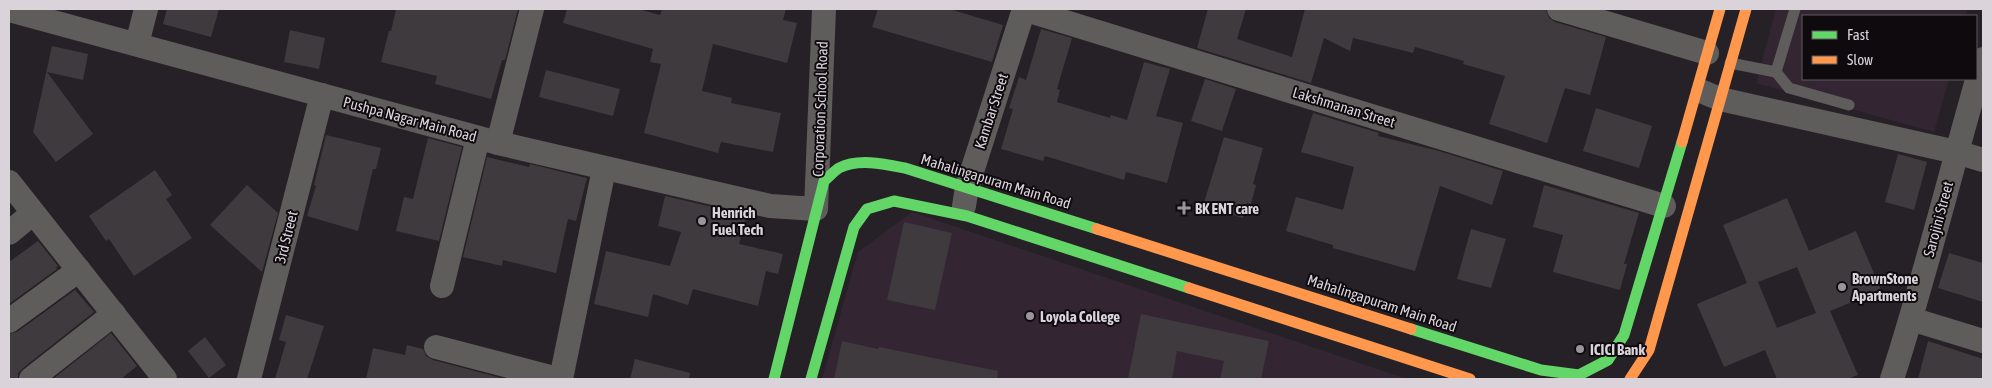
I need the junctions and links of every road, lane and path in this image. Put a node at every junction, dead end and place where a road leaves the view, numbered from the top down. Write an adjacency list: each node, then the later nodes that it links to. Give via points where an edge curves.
1 (146, 9): 10 (street)
2 (532, 9): 21 (street)
3 (824, 9): 28 (street, Corporation School Road)
4 (1023, 9): 26 (street, Kambar Street); 27 (street, Lakshmanan Street)
5 (1559, 9): 11 (street)
6 (1720, 9): 11 (main road, Mahalingapuram Main Road)
7 (1746, 9): 13 (main road)
8 (1794, 9): 14 (lane)
9 (9, 10): 10 (street, Pushpa Nagar Main Road)
10 (137, 44): 18 (street, Pushpa Nagar Main Road)
11 (1707, 53): 17 (main road, Mahalingapuram Main Road)
12 (1983, 59): 16 (street, Sarojini Street)
13 (1730, 63): 14 (lane); 19 (main road)
14 (1776, 72): 20 (lane, via 1789,88)
15 (1977, 80): 22 (street, Sarojini Street)
16 (1977, 80)
17 (1697, 90): 19 (street); 27 (main road, Mahalingapuram Main Road)
18 (322, 95): 21 (street, Pushpa Nagar Main Road); 41 (street, 3rd Street)
19 (1720, 99): 22 (street); 46 (main road, via 1648,350)
20 (1849, 105)
21 (488, 141): 24 (street, Pushpa Nagar Main Road); 33 (street)
22 (1956, 152): 23 (street); 35 (street, Sarojini Street)
23 (1983, 160)
24 (604, 169): 28 (street, Pushpa Nagar Main Road, via 770,206); 42 (street)
25 (9, 182): 29 (street)
26 (967, 187): 27 (main road, Mahalingapuram Main Road, via 1541,370 1579,374 1608,360 1624,335); 28 (main road, Mahalingapuram Main Road, via 890,164 861,163 841,167 824,181); 30 (street, Kambar Street)
27 (1664, 206)
28 (820, 212): 43 (main road, Mahalingapuram Main Road)
29 (33, 214): 31 (street); 32 (street)
30 (962, 215): 44 (main road, via 894,201 867,209 850,225); 45 (main road)
31 (9, 232)
32 (79, 270): 34 (street); 36 (street)
33 (442, 286)
34 (114, 314): 39 (street); 40 (street)
35 (1911, 319): 37 (street); 47 (street, Sarojini Street)
36 (9, 321)
37 (1983, 341)
38 (436, 347): 42 (street)
39 (160, 377)
40 (31, 379)
41 (249, 379)
42 (560, 379)
43 (774, 379)
44 (811, 379)
45 (1470, 379)
46 (1630, 379)
47 (1892, 379)

